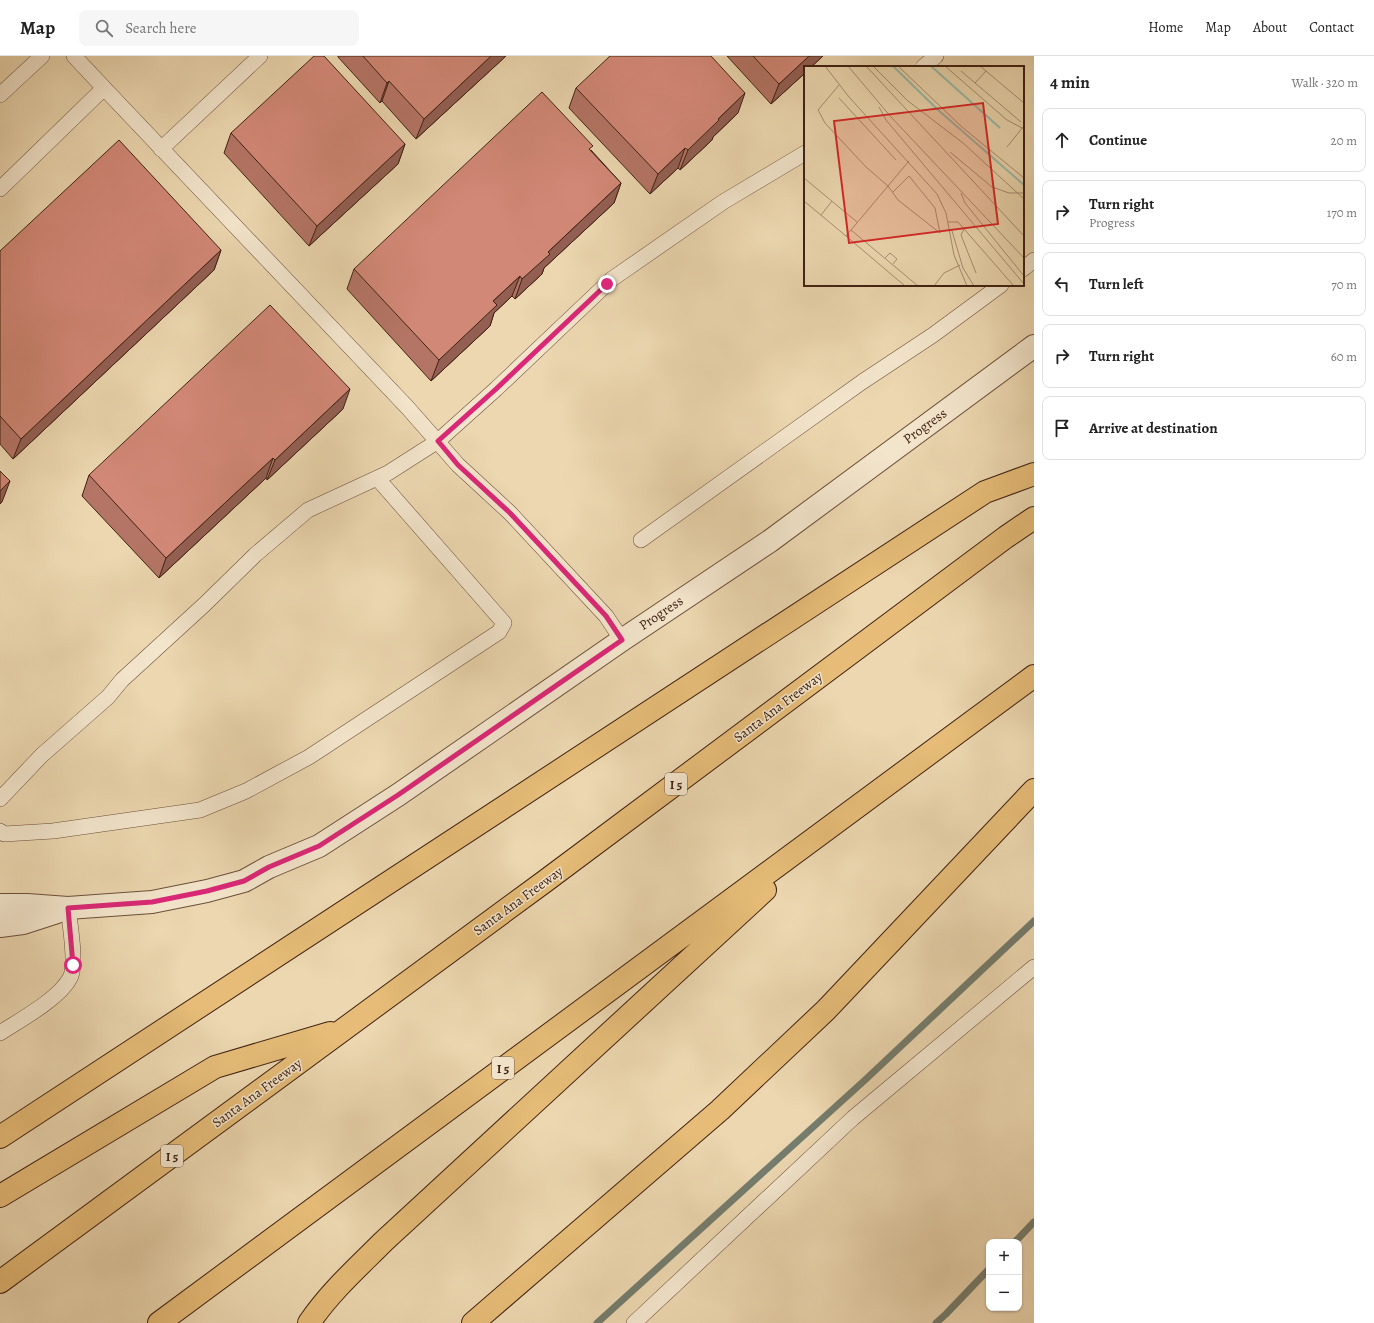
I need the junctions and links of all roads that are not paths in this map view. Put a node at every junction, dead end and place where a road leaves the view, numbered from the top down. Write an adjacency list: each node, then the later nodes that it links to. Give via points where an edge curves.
1 (42, 56): 7 (lane)
2 (74, 56): 6 (lane)
3 (260, 56): 8 (lane)
4 (936, 56): 5 (lane)
5 (924, 66)
6 (104, 88): 8 (lane); 10 (lane)
7 (0, 95)
8 (161, 149): 15 (lane)
9 (804, 154): 15 (lane, via 723,202 612,279)
10 (0, 189)
11 (1034, 260): 12 (lane)
12 (1024, 268)
13 (1000, 286): 19 (lane, via 933,336 862,382)
14 (1034, 346): 20 (street, Progress, via 770,541)
15 (438, 441): 17 (lane); 20 (lane, via 458,465 510,513 606,616)
16 (1034, 474): 32 (highway, via 985,492)
17 (377, 478): 23 (lane, via 308,510 261,550 122,680 108,698 42,755); 25 (lane, via 504,622 499,632 309,756 246,791 200,810 53,831 4,834)
18 (1034, 518): 30 (highway, Santa Ana Freeway / I 5)
19 (641, 540)
20 (622, 640): 27 (street, Progress, via 398,795 319,846 269,867 244,881 207,891 152,902)
21 (1034, 676): 24 (highway, I 5)
22 (1034, 790): 37 (highway, via 826,1010 720,1110)
23 (0, 799)
24 (848, 813): 35 (highway, I 5); 36 (highway, via 384,1241 352,1272)
25 (0, 831)
26 (0, 905): 27 (street, Progress)
27 (68, 908): 28 (street, Progress, via 23,923); 31 (lane, via 73,965 70,978 57,994)
28 (0, 926)
29 (1034, 967): 38 (lane, via 853,1118)
30 (344, 1029): 33 (highway, via 215,1067); 34 (highway, Santa Ana Freeway / I 5)
31 (0, 1033)
32 (0, 1137)
33 (0, 1196)
34 (0, 1282)
35 (159, 1323)
36 (309, 1323)
37 (473, 1323)
38 (634, 1323)

